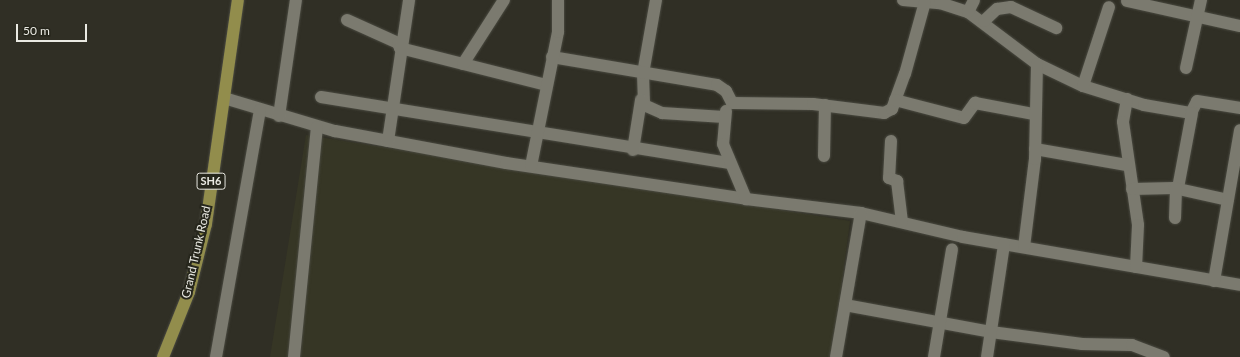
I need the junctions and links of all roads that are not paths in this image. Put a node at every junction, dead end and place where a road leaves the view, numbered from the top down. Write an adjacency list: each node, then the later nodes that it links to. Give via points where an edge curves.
1 (238, 0): 28 (main road, Grand Trunk Road / SH6)
2 (296, 0): 39 (street)
3 (409, 0): 19 (street)
4 (504, 0): 21 (street)
5 (557, 0): 20 (street, via 560,17)
6 (656, 0): 24 (street)
7 (904, 0): 11 (street)
8 (974, 0): 13 (street)
9 (1201, 0): 14 (street)
10 (1127, 1): 14 (street)
11 (925, 2): 13 (street); 31 (street)
12 (1109, 7): 26 (street)
13 (968, 12): 16 (street)
14 (1198, 15): 17 (street); 23 (street)
15 (347, 20): 19 (street, via 398,43)
16 (984, 21): 18 (street, via 997,9 1011,7); 22 (street)
17 (1240, 26)
18 (1056, 28)
19 (400, 48): 21 (street); 36 (street)
20 (552, 57): 24 (street); 25 (street)
21 (463, 64): 25 (street)
22 (1037, 64): 26 (street); 38 (street)
23 (1186, 68)
24 (643, 74): 30 (street); 32 (street, via 717,85 726,91)
25 (546, 85): 43 (street)
26 (1083, 86): 29 (street)
27 (321, 97): 36 (street)
28 (224, 98): 35 (street); 69 (main road, Grand Trunk Road / SH6, via 206,224 189,292)
29 (1127, 99): 37 (street); 50 (street, via 1124,122)
30 (641, 100): 40 (street, via 662,113); 47 (street)
31 (895, 100): 33 (street, via 892,109 884,113); 38 (street, via 964,118 975,103)
32 (728, 102): 33 (street); 40 (street)
33 (825, 105): 48 (street)
34 (1240, 108): 37 (street, via 1197,101)
35 (260, 110): 39 (street); 70 (street)
36 (392, 111): 43 (street); 44 (street)
37 (1192, 113): 52 (street)
38 (1034, 114): 46 (street)
39 (279, 116): 41 (street)
40 (724, 117): 49 (street, via 723,144)
41 (317, 127): 44 (street); 71 (street)
42 (1240, 130): 55 (street)
43 (536, 135): 47 (street); 51 (street)
44 (388, 141): 51 (street)
45 (891, 141): 58 (street, via 889,178 897,181)
46 (1035, 149): 50 (street); 60 (street)
47 (633, 150): 49 (street)
48 (824, 156)
49 (730, 163): 54 (street)
50 (1127, 165): 53 (street)
51 (531, 166): 54 (street)
52 (1177, 188): 53 (street); 55 (street); 57 (street)
53 (1132, 189): 62 (street, via 1138,225)
54 (746, 200): 56 (street)
55 (1228, 200): 63 (street)
56 (861, 213): 58 (street); 65 (street)
57 (1175, 218)
58 (902, 222): 59 (street)
59 (1004, 244): 60 (street); 67 (street)
60 (1024, 247): 62 (street)
61 (952, 249): 66 (street)
62 (1136, 267): 63 (street)
63 (1214, 281): 64 (street)
64 (1240, 285)
65 (845, 305): 66 (street); 72 (street)
66 (939, 323): 67 (street); 73 (street)
67 (991, 332): 68 (street); 74 (street)
68 (1131, 351): 75 (street)
69 (163, 357)
70 (216, 357)
71 (294, 357)
72 (836, 357)
73 (934, 357)
74 (987, 357)
75 (1164, 357)

